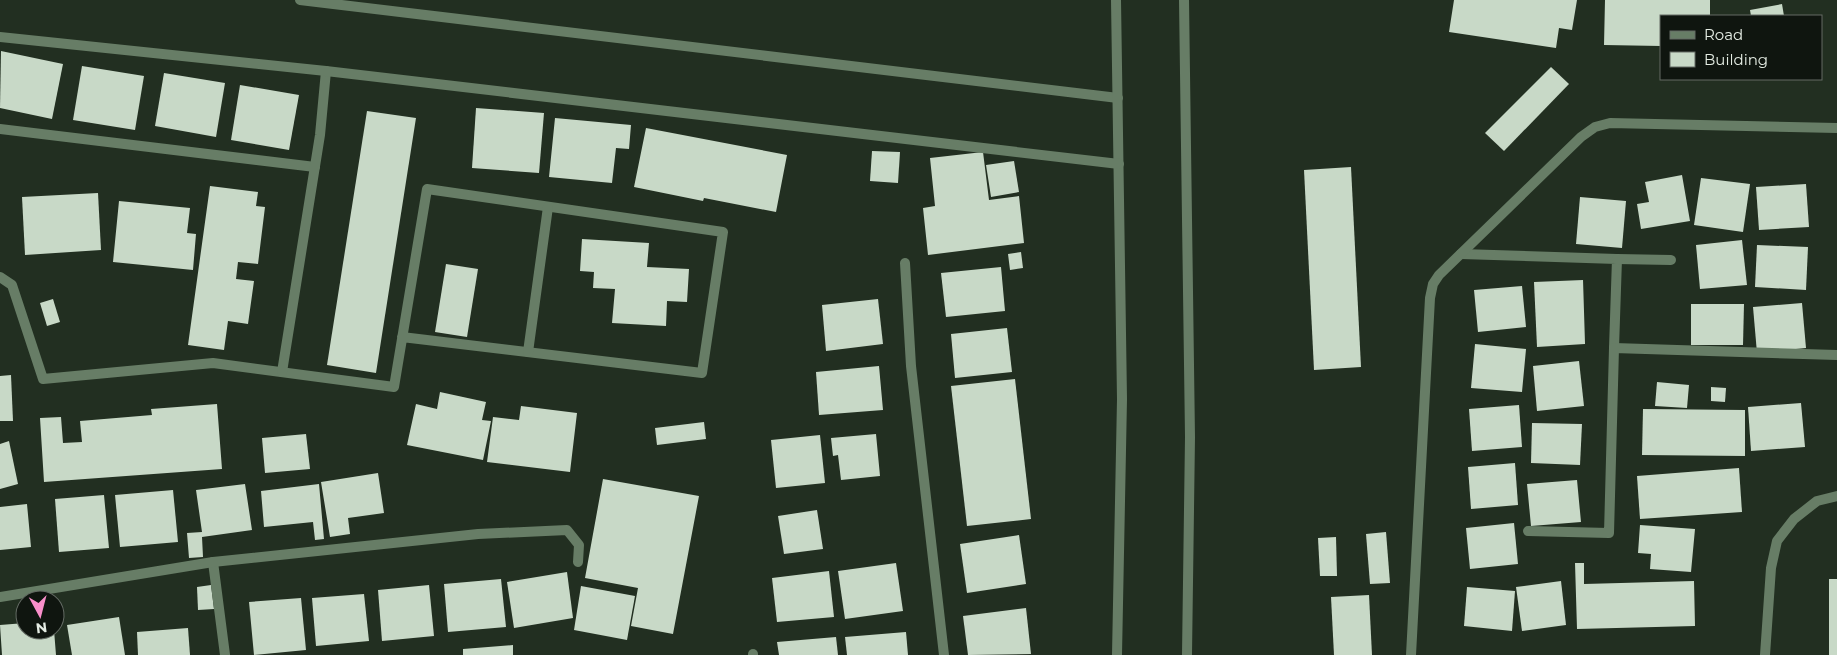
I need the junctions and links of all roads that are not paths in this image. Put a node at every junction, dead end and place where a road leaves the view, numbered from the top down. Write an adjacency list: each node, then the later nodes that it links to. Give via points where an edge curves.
1 (300, 0): 6 (street)
2 (1116, 0): 6 (street)
3 (1184, 0): 30 (street, via 1190,437)
4 (0, 37): 5 (street)
5 (326, 71): 9 (street); 10 (street)
6 (1118, 98): 9 (street)
7 (1837, 128): 12 (street, via 1610,123 1595,127)
8 (0, 129): 10 (street)
9 (1119, 164): 29 (street, via 1122,399)
10 (315, 167): 21 (street)
11 (548, 207): 17 (street, via 427,189); 19 (street); 19 (street, via 723,232 702,373)
12 (1461, 254): 13 (street); 31 (street, via 1439,275 1430,298)
13 (1617, 259): 14 (street); 18 (street)
14 (1671, 260)
15 (905, 263): 28 (street, via 912,366)
16 (0, 277): 21 (street, via 12,285 43,379 213,363)
17 (402, 337): 19 (street); 21 (street, via 394,387)
18 (1614, 348): 20 (street); 23 (street, via 1609,533)
19 (528, 352)
20 (1837, 355)
21 (282, 372)
22 (1837, 496): 32 (street, via 1817,501 1794,519 1777,541 1771,568)
23 (1528, 531)
24 (214, 562): 25 (street, via 478,534 567,530 579,544); 26 (street); 27 (street)
25 (578, 562)
26 (0, 597)
27 (225, 655)
28 (944, 655)
29 (1117, 655)
30 (1187, 655)
31 (1412, 655)
32 (1765, 655)

